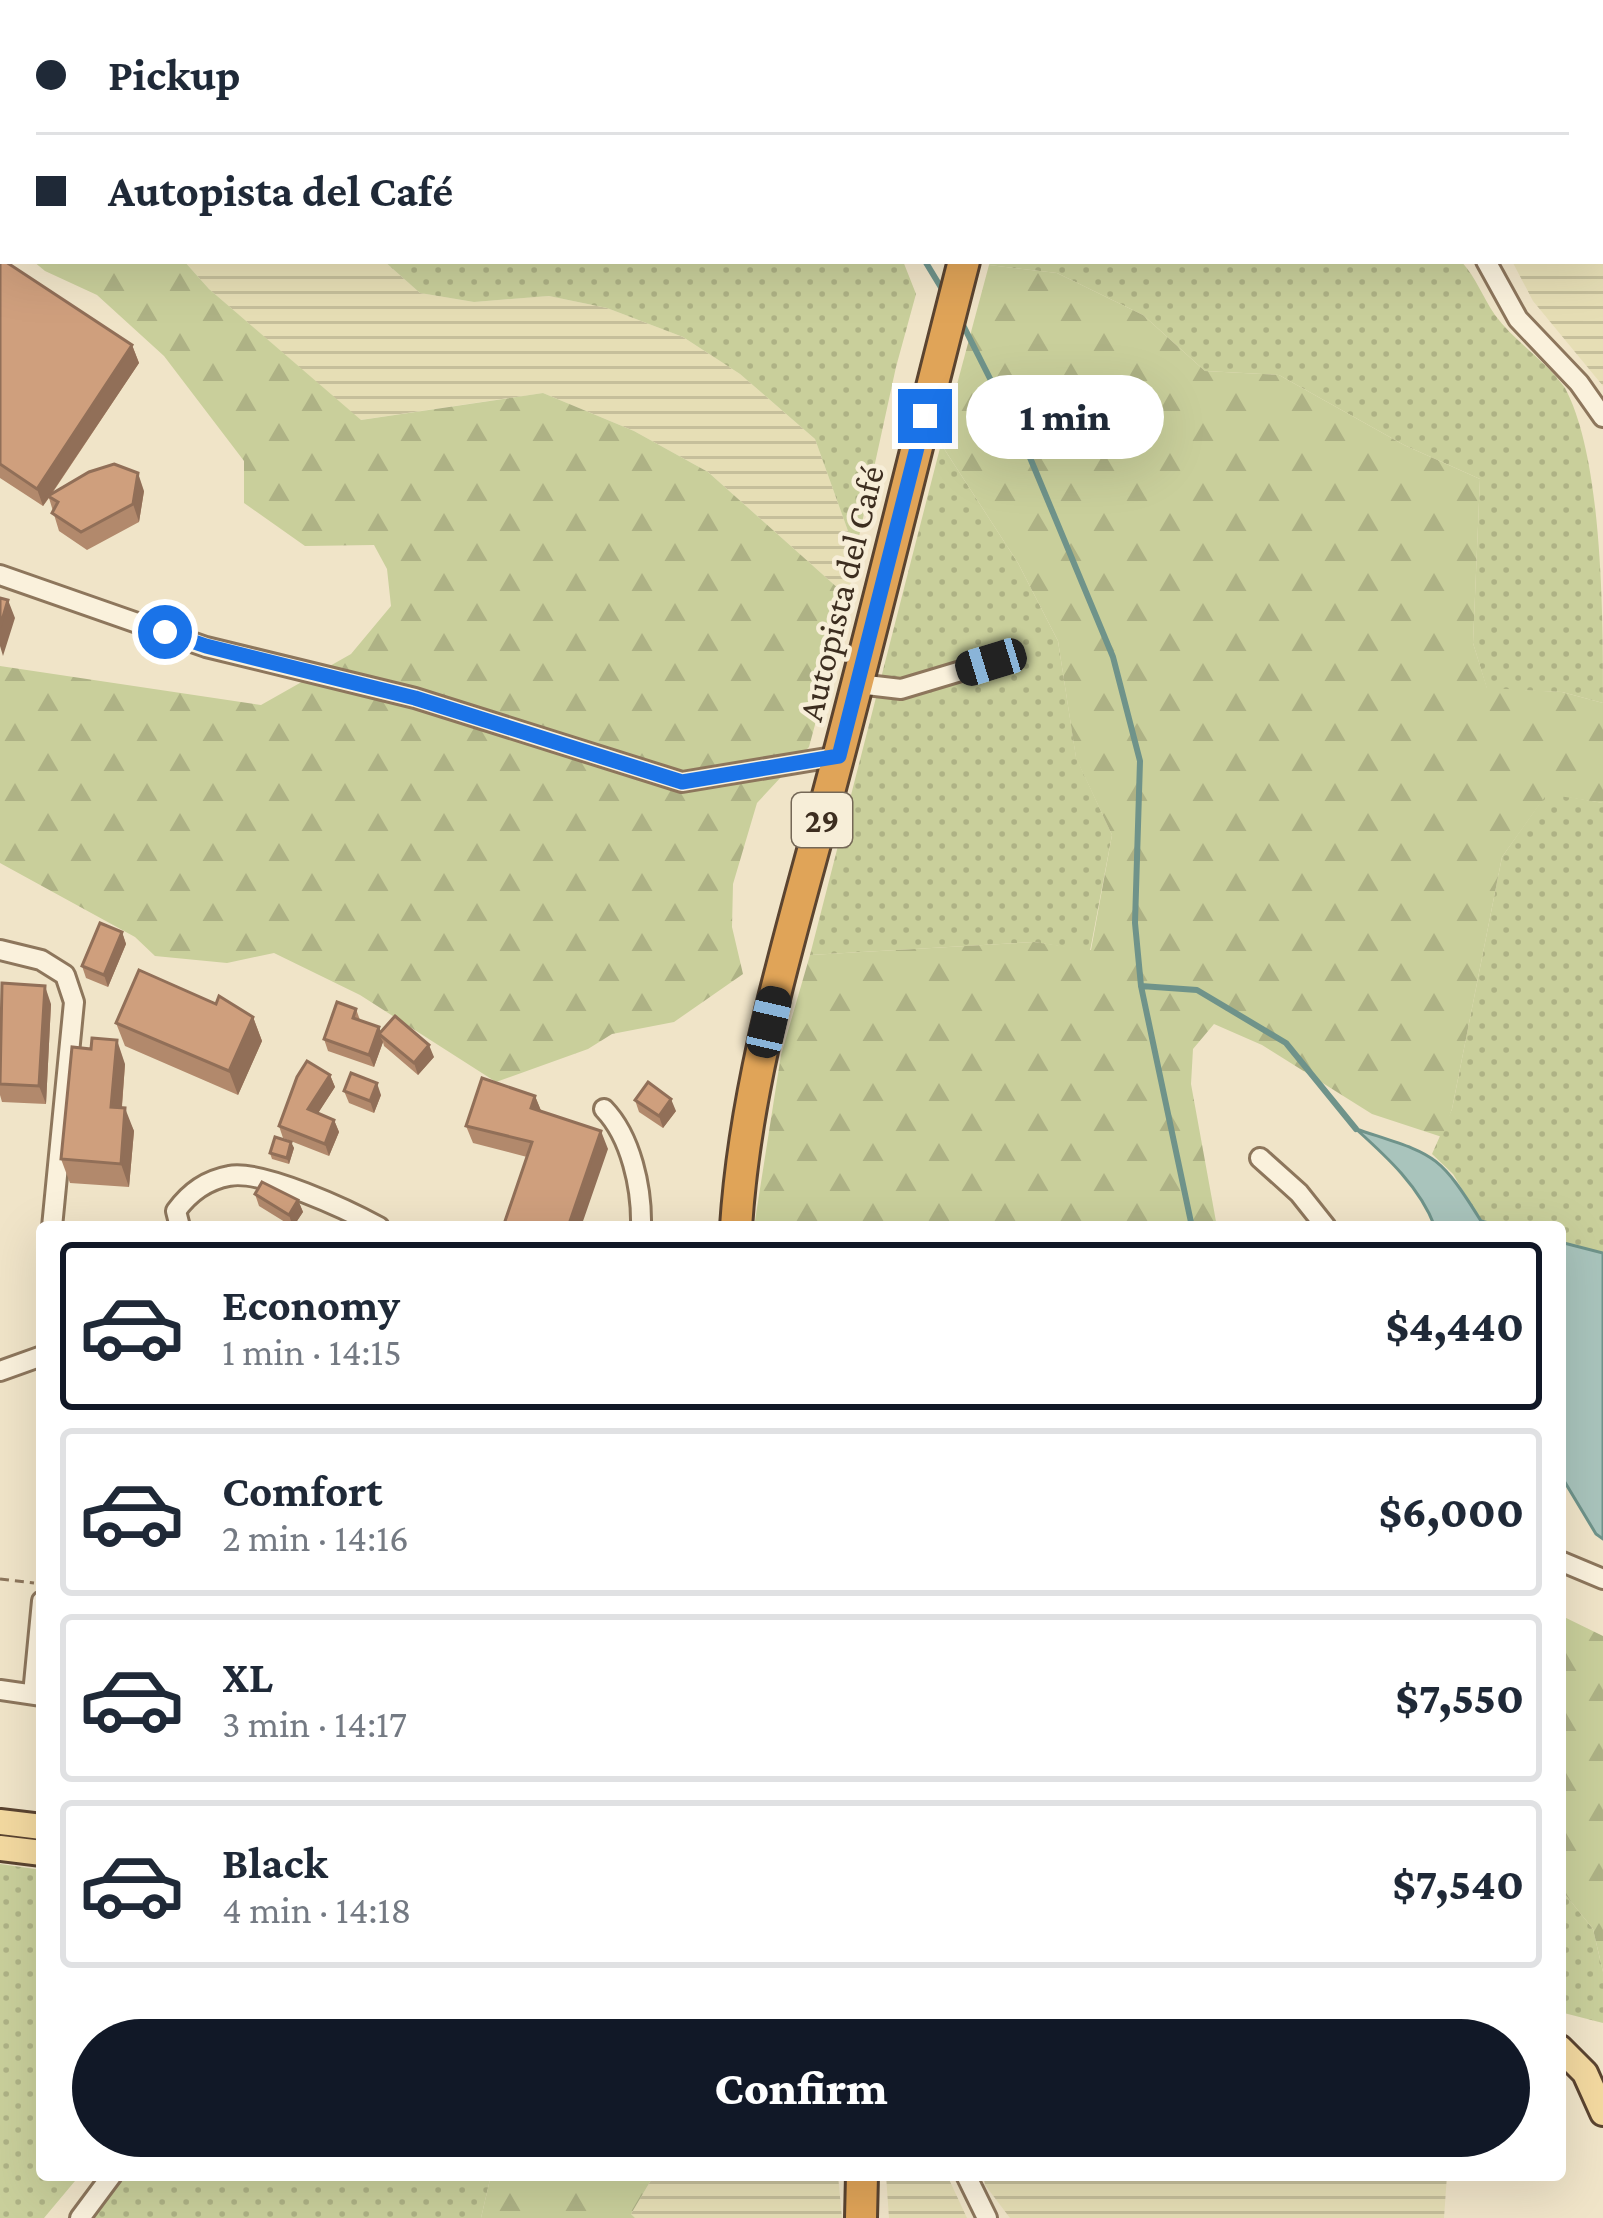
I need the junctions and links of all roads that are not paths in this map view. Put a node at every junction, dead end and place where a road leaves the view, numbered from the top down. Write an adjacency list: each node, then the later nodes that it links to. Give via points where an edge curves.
1 (1488, 264): 3 (street, via 1518,319)
2 (963, 265): 6 (highway, Autopista del Café / 29)
3 (1603, 417)
4 (0, 575): 7 (street, via 206,646 415,698 682,782)
5 (991, 662): 6 (street, via 901,689)
6 (858, 684): 7 (highway, Autopista del Café / 29)
7 (839, 756): 15 (highway, Autopista del Café / 29, via 763,1047)
8 (0, 950): 11 (street, via 65,975 74,1002)
9 (604, 1108): 14 (street, via 629,1152)
10 (1260, 1158): 16 (street)
11 (53, 1221)
12 (178, 1221): 13 (street, via 176,1211 190,1192 232,1175)
13 (368, 1221)
14 (640, 1221)
15 (737, 1221)
16 (1321, 1221)
17 (36, 1358): 18 (street)
18 (0, 1371)
19 (1566, 1564): 20 (street)
20 (1603, 1579)
21 (0, 1690): 22 (street)
22 (36, 1695)
23 (0, 1822): 24 (main road)
24 (36, 1826)
25 (0, 1848): 26 (main road)
26 (36, 1851)
27 (1566, 2054): 28 (main road, via 1585,2073)
28 (1603, 2113)
29 (108, 2181): 32 (street)
30 (862, 2181): 33 (highway)
31 (969, 2181): 34 (street)
32 (80, 2218)
33 (861, 2218)
34 (987, 2218)

